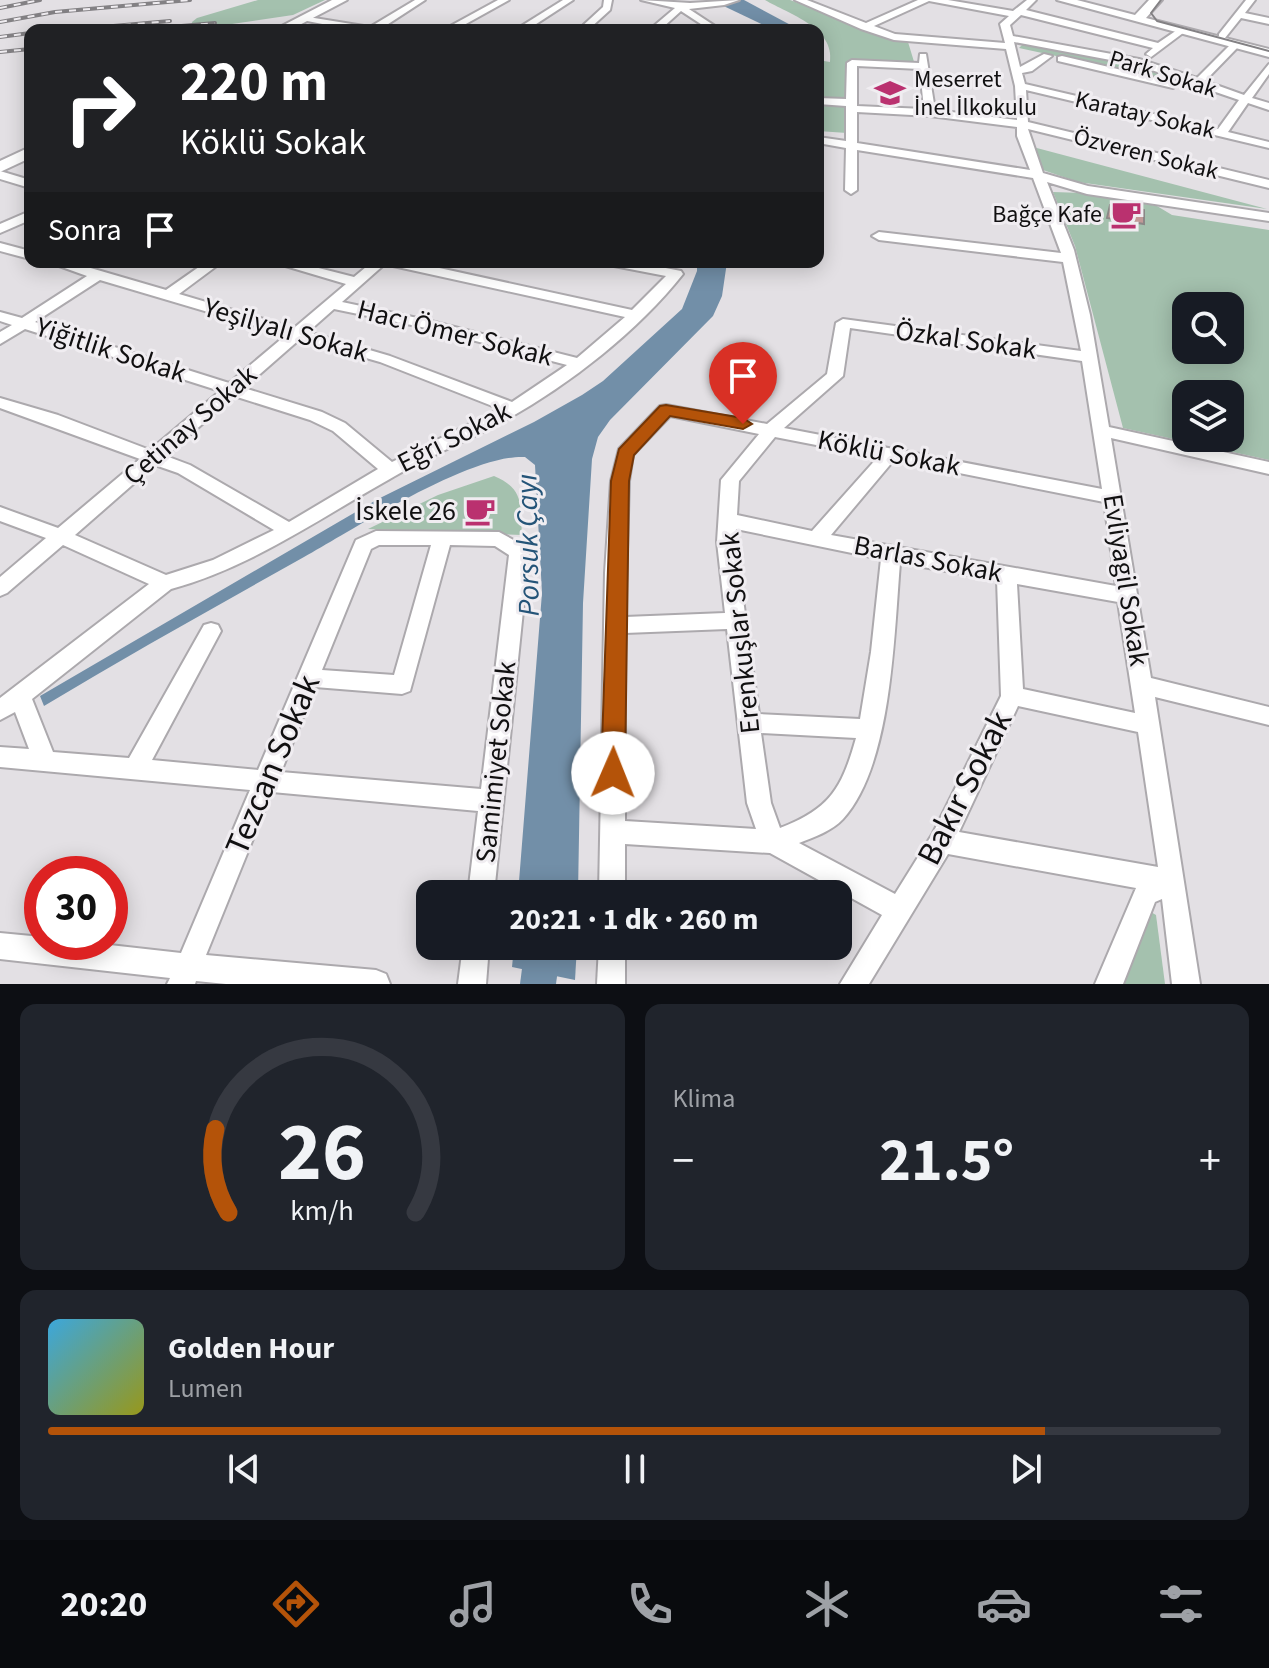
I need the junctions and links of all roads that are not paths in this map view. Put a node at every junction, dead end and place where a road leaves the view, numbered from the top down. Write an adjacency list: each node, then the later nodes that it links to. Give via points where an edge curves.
1 (341, 0): 27 (main road)
2 (421, 0): 31 (street)
3 (505, 0): 32 (street)
4 (569, 0): 33 (street)
5 (608, 0): 25 (street)
6 (622, 0): 25 (street)
7 (645, 0): 21 (street)
8 (735, 0): 21 (street)
9 (799, 0): 37 (street)
10 (925, 0): 37 (street)
11 (933, 0): 19 (street)
12 (997, 0): 22 (street)
13 (1032, 0): 23 (street)
14 (1063, 0): 26 (main road)
15 (1079, 0): 26 (main road)
16 (1156, 0): 26 (main road)
17 (1170, 0): 26 (main road)
18 (1253, 0): 20 (street); 24 (street)
19 (946, 1): 22 (street)
20 (1269, 3)
21 (681, 7): 35 (street); 36 (street)
22 (985, 9): 23 (street)
23 (1015, 12): 41 (street, via 1005,24); 43 (street)
24 (1241, 15): 28 (street); 39 (street)
25 (600, 16): 34 (street)
26 (1143, 17): 38 (main road)
27 (302, 19): 29 (main road); 30 (street)
28 (1269, 21)
29 (292, 24)
30 (334, 24)
31 (382, 24)
32 (459, 24)
33 (530, 24)
34 (590, 24)
35 (661, 24)
36 (707, 24)
37 (864, 27): 40 (street)
38 (1178, 28): 39 (main road); 42 (main road); 43 (street)
39 (1222, 36): 44 (main road)
40 (919, 41): 41 (street); 47 (street)
41 (1010, 44): 45 (street); 46 (street, Park Sokak); 49 (street, Evliyagil Sokak)
42 (1235, 45): 44 (main road); 50 (street)
43 (1161, 47): 46 (street)
44 (1269, 50)
45 (1047, 56): 49 (street, via 1028,69); 52 (street, via 1181,87)
46 (1139, 62): 50 (street, Park Sokak)
47 (925, 66): 55 (street, via 852,63); 57 (street)
48 (1269, 67): 53 (street)
49 (1015, 70): 51 (street, Evliyagil Sokak)
50 (1197, 84): 52 (street, Park Sokak)
51 (1020, 86): 58 (street, Evliyagil Sokak); 59 (street, Karatay Sokak)
52 (1212, 89): 53 (street, Park Sokak)
53 (1244, 100): 56 (street, Park Sokak); 59 (street)
54 (824, 102): 55 (street, Özveren Sokak)
55 (852, 106): 57 (street, Özveren Sokak); 61 (street)
56 (1269, 107)
57 (930, 113): 58 (street, Özveren Sokak)
58 (1023, 124): 67 (street, Evliyagil Sokak); 68 (street, Özveren Sokak)
59 (1221, 133): 62 (street, Karatay Sokak)
60 (824, 141): 61 (street)
61 (853, 145): 67 (street); 69 (street)
62 (1269, 145)
63 (24, 155): 64 (main road)
64 (0, 167)
65 (0, 175): 66 (street)
66 (24, 182)
67 (1040, 182): 72 (street); 78 (street, Evliyagil Sokak)
68 (1269, 184)
69 (851, 190)
70 (0, 211): 71 (street)
71 (24, 216)
72 (1269, 217)
73 (24, 218): 74 (street)
74 (0, 229)
75 (879, 236): 78 (street)
76 (0, 247): 77 (street)
77 (24, 253)
78 (1068, 258): 95 (street, Evliyagil Sokak)
79 (77, 268): 85 (street, Yeşilyalı Sokak)
80 (207, 268): 87 (street)
81 (302, 268): 86 (street)
82 (373, 268): 86 (street, Çetinay Sokak)
83 (420, 268): 90 (street)
84 (674, 268): 90 (street, Eğri Sokak)
85 (99, 274): 87 (street, Yeşilyalı Sokak); 91 (street)
86 (356, 282): 88 (street, Çetinay Sokak)
87 (167, 296): 93 (street, Yeşilyalı Sokak)
88 (331, 304): 93 (street, Çetinay Sokak); 96 (street, Hacı Ömer Sokak)
89 (0, 316): 91 (street, Yiğitlik Sokak)
90 (638, 316): 96 (street, Eğri Sokak)
91 (25, 322): 94 (street); 97 (street, Yiğitlik Sokak)
92 (843, 323): 95 (street, Özkal Sokak); 100 (street, Erenkuşlar Sokak, via 835,376)
93 (296, 334): 97 (street, Çetinay Sokak); 99 (street, Yeşilyalı Sokak, via 395,362)
94 (0, 339)
95 (1089, 357): 101 (street, Evliyagil Sokak)
96 (580, 364): 99 (street, Eğri Sokak)
97 (233, 389): 103 (street, Çetinay Sokak); 105 (street, Yiğitlik Sokak, via 339,427)
98 (0, 403): 103 (street)
99 (513, 408): 105 (street, Eğri Sokak)
100 (772, 429): 102 (street, Köklü Sokak); 108 (street, Erenkuşlar Sokak, via 730,480); 120 (street, Köklü Sokak, via 666,410 625,453)
101 (1103, 431): 104 (street); 106 (street, Evliyagil Sokak)
102 (890, 454): 106 (street, Köklü Sokak); 112 (street)
103 (153, 458): 109 (street, via 184,469); 110 (street, Çetinay Sokak)
104 (1269, 468)
105 (390, 470): 109 (street, Eğri Sokak)
106 (1112, 497): 118 (street, Evliyagil Sokak)
107 (0, 514): 110 (street)
108 (727, 520): 112 (street, Barlas Sokak); 119 (street, Erenkuşlar Sokak)
109 (287, 529): 116 (street, Eğri Sokak, via 192,577)
110 (60, 536): 116 (street); 117 (street, Çetinay Sokak)
111 (443, 537): 113 (street, Samimiyet Sokak, via 376,538); 122 (street, via 402,685); 135 (street, Samimiyet Sokak, via 499,539 519,552)
112 (817, 538): 114 (street, Barlas Sokak)
113 (363, 545): 122 (street, Tezcan Sokak)
114 (891, 554): 115 (street, Barlas Sokak); 130 (street)
115 (1007, 574): 118 (street, Barlas Sokak); 125 (street, Bakır Sokak)
116 (165, 583): 124 (street)
117 (0, 588)
118 (1129, 596): 123 (street, Evliyagil Sokak)
119 (736, 621): 120 (street); 128 (street, Erenkuşlar Sokak)
120 (615, 625): 136 (street)
121 (211, 631): 133 (street)
122 (310, 678): 134 (street, Tezcan Sokak)
123 (1142, 685): 127 (street); 129 (street, Evliyagil Sokak)
124 (20, 696): 126 (street); 132 (street)
125 (1012, 696): 129 (street); 137 (street, Bakır Sokak)
126 (0, 711)
127 (1269, 716)
128 (749, 723): 130 (street); 138 (street, Erenkuşlar Sokak, via 759,803)
129 (1148, 725): 141 (street, Evliyagil Sokak)
130 (872, 729): 138 (street, via 835,811)
131 (0, 757): 132 (street)
132 (45, 760): 133 (street)
133 (135, 769): 134 (street)
134 (265, 781): 135 (street); 146 (street, Tezcan Sokak)
135 (491, 801): 139 (street, Samimiyet Sokak)
136 (613, 832): 138 (street); 140 (street)
137 (942, 841): 141 (street); 142 (street, Bakır Sokak)
138 (773, 842): 142 (street)
139 (483, 880)
140 (612, 880)
141 (1173, 882): 151 (street, via 1146,893); 152 (street, Evliyagil Sokak)
142 (900, 911): 150 (street, Bakır Sokak)
143 (0, 946): 146 (street)
144 (475, 960): 148 (street)
145 (612, 960): 149 (street)
146 (184, 976): 147 (street)
147 (376, 984)
148 (472, 984)
149 (611, 984)
150 (854, 984)
151 (1109, 984)
152 (1186, 984)

